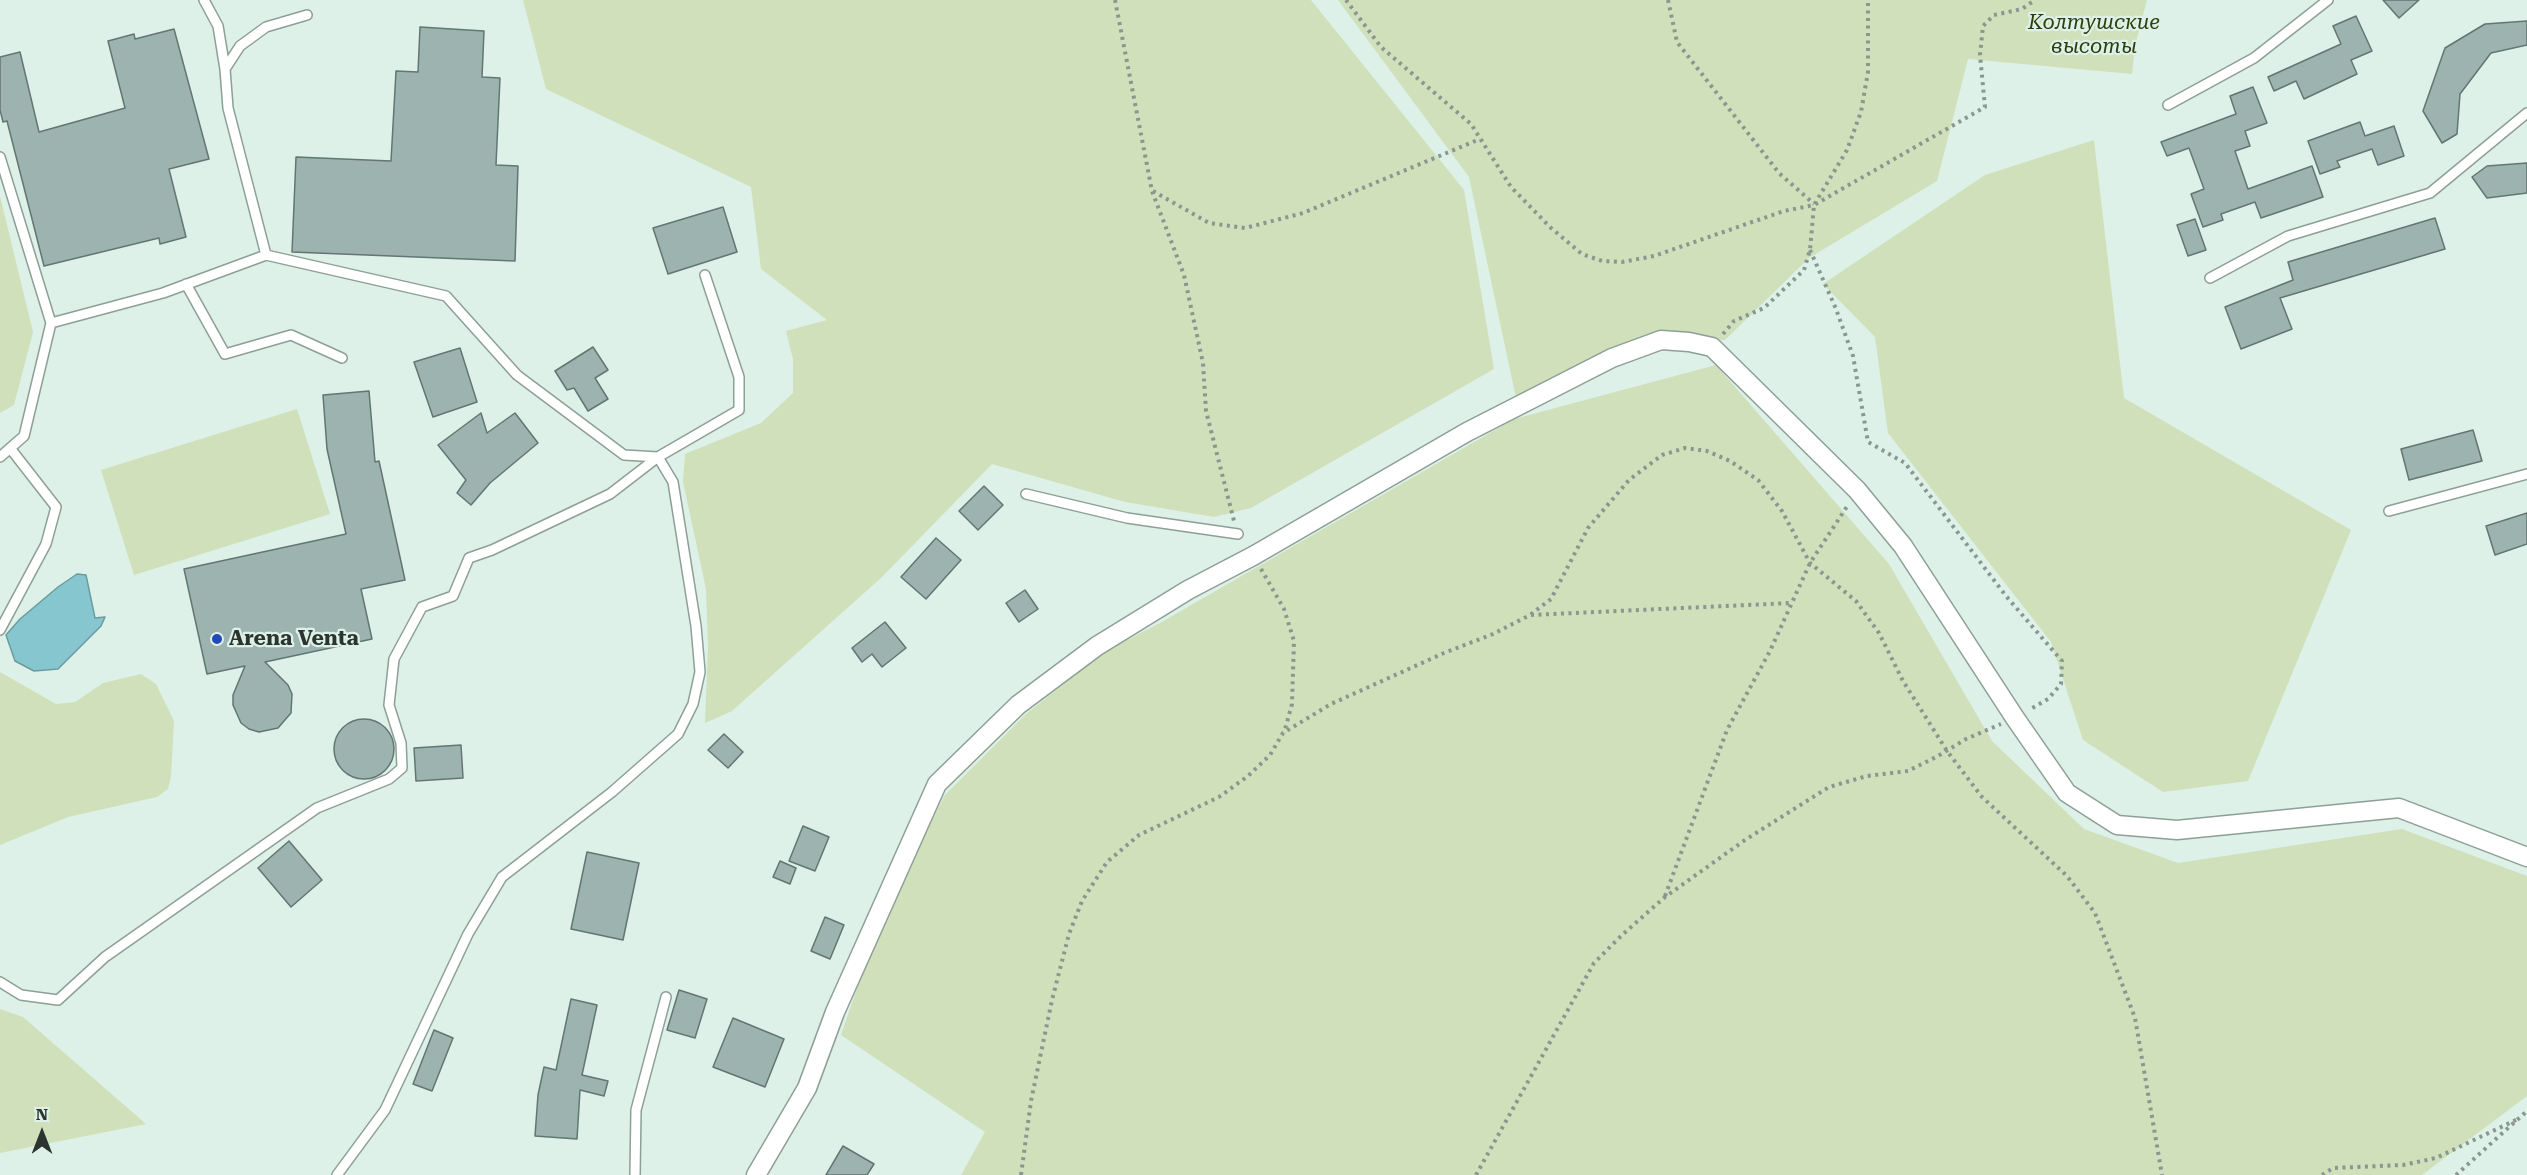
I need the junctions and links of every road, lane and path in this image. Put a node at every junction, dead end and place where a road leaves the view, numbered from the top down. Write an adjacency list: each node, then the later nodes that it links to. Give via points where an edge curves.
1 (204, 0): 9 (lane, via 218,26)
2 (1115, 0): 14 (path)
3 (1346, 0): 12 (path, via 1381,47 1471,124)
4 (1668, 0): 15 (path, via 1677,42 1779,172)
5 (1868, 0): 15 (path, via 1868,72 1861,112 1847,150)
6 (2035, 0): 15 (path, via 2022,9 1994,15 1983,26 1980,55 1985,107)
7 (2328, 0): 10 (lane, via 2254,58)
8 (307, 15): 9 (lane, via 266,27 240,46)
9 (225, 69): 17 (lane, via 228,108)
10 (2168, 105)
11 (2527, 113): 19 (lane, via 2430,193 2288,236)
12 (1480, 139): 14 (path, via 1303,213 1245,228 1209,223); 15 (path, via 1510,187 1582,254 1602,261 1654,256 1784,211)
13 (0, 157): 21 (lane)
14 (1152, 191): 31 (path, via 1184,274 1203,363 1206,411)
15 (1814, 205): 16 (path)
16 (1810, 250): 22 (path, via 1804,270 1782,294 1764,308 1734,321); 37 (path, via 1852,356 1868,442 1905,463 2006,596 2062,661 2061,684 2048,699)
17 (266, 255): 20 (lane); 26 (lane, via 446,296 517,375 624,454)
18 (705, 274): 26 (lane, via 739,377 739,410)
19 (2210, 278)
20 (186, 284): 21 (lane); 23 (lane, via 225,354 291,335)
21 (51, 323): 24 (lane, via 24,436)
22 (1712, 347): 28 (street); 32 (street, via 1661,339 1612,358 1467,432)
23 (342, 358)
24 (10, 448): 25 (lane); 36 (lane, via 56,507 46,544)
25 (0, 457)
26 (658, 457): 42 (lane, via 610,494 469,558 453,596 422,607 394,659 389,705 401,742 402,768 389,779 317,808 105,957 58,1000 21,995); 46 (lane, via 673,482 696,626 700,672 693,704 678,734 612,792 502,878 468,934 385,1110)
27 (2527, 474): 30 (lane)
28 (1857, 490): 33 (path); 37 (street, via 1903,546)
29 (1026, 494): 31 (lane, via 1127,518)
30 (2389, 511)
31 (1238, 534)
32 (1253, 556): 38 (path, via 1284,609 1294,641 1292,704); 48 (street, via 1188,590 1097,646 1018,705 937,784 835,1012 807,1088)
33 (1810, 562): 34 (path); 35 (path, via 1782,511 1758,480 1730,461 1707,451 1686,448 1662,455 1629,480 1588,528 1551,599); 39 (path, via 1862,609)
34 (1791, 603): 35 (path); 41 (path, via 1727,730)
35 (1530, 615): 38 (path, via 1331,704)
36 (0, 630)
37 (2015, 718): 39 (path); 40 (street, via 2067,793 2117,825 2177,830 2399,808)
38 (1283, 733): 49 (path, via 1270,754 1248,776 1219,797 1139,835 1107,862 1082,901 1052,1000 1030,1101)
39 (1947, 751): 41 (path, via 1908,771 1866,776 1829,787); 51 (path, via 1982,797 2067,876 2095,913 2135,1018)
40 (2527, 857)
41 (1665, 897): 50 (path, via 1594,963)
42 (0, 982)
43 (666, 997): 47 (lane, via 636,1110)
44 (2527, 1111): 45 (path)
45 (2518, 1119): 52 (path, via 2436,1158 2403,1166 2333,1168); 53 (path)
46 (337, 1175)
47 (635, 1175)
48 (756, 1175)
49 (1022, 1175)
50 (1476, 1175)
51 (2162, 1175)
52 (2322, 1175)
53 (2456, 1175)

